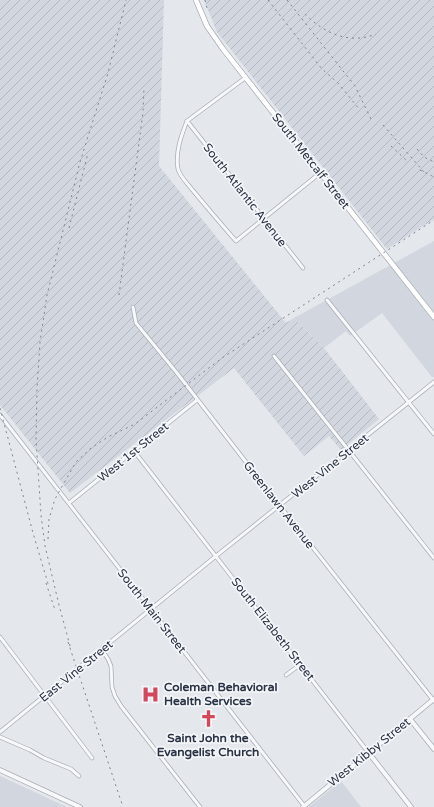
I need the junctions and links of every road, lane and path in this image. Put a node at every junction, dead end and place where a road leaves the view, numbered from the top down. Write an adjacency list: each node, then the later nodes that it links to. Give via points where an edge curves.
1 (196, 0): 2 (main road, South Metcalf Street, via 207,26)
2 (246, 78): 3 (street); 4 (main road, South Metcalf Street)
3 (187, 122): 5 (street, South Atlantic Avenue); 5 (street, via 177,160 179,171 189,185 236,241)
4 (320, 173): 5 (street); 9 (main road, South Metcalf Street)
5 (264, 218): 6 (street, South Atlantic Avenue)
6 (303, 268)
7 (327, 300): 13 (street)
8 (132, 307): 12 (street, Greenlawn Avenue, via 136,323)
9 (434, 317)
10 (274, 356): 16 (street)
11 (434, 382): 13 (street, West Vine Street)
12 (197, 400): 17 (street, West 1st Street); 19 (street, Greenlawn Avenue)
13 (409, 402): 15 (street); 16 (street, West Vine Street)
14 (0, 415): 18 (street, South Main Street)
15 (434, 434)
16 (349, 450): 19 (street, West Vine Street); 21 (street)
17 (134, 451): 18 (street, West 1st Street); 20 (street, South Elizabeth Street)
18 (69, 503): 22 (street, South Main Street)
19 (280, 506): 20 (street, West Vine Street); 28 (street, Greenlawn Avenue)
20 (216, 556): 22 (street, West Vine Street); 25 (street, South Elizabeth Street)
21 (434, 558)
22 (151, 610): 24 (street, East Vine Street); 39 (street, South Main Street)
23 (0, 637): 27 (street)
24 (102, 650): 27 (street, East Vine Street); 38 (street, via 108,659 112,687 121,706)
25 (301, 664): 26 (street); 33 (street, South Elizabeth Street)
26 (286, 675)
27 (45, 696): 30 (street, East Vine Street); 34 (street)
28 (434, 700): 29 (street, West Kibby Street)
29 (410, 719): 32 (street); 33 (street, West Kibby Street)
30 (0, 732)
31 (0, 737): 36 (street, via 71,769)
32 (434, 750)
33 (368, 752): 39 (street, West Kibby Street); 40 (street, South Elizabeth Street)
34 (92, 758)
35 (0, 770): 37 (street)
36 (79, 776)
37 (80, 807)
38 (200, 807)
39 (304, 807)
40 (411, 807)

